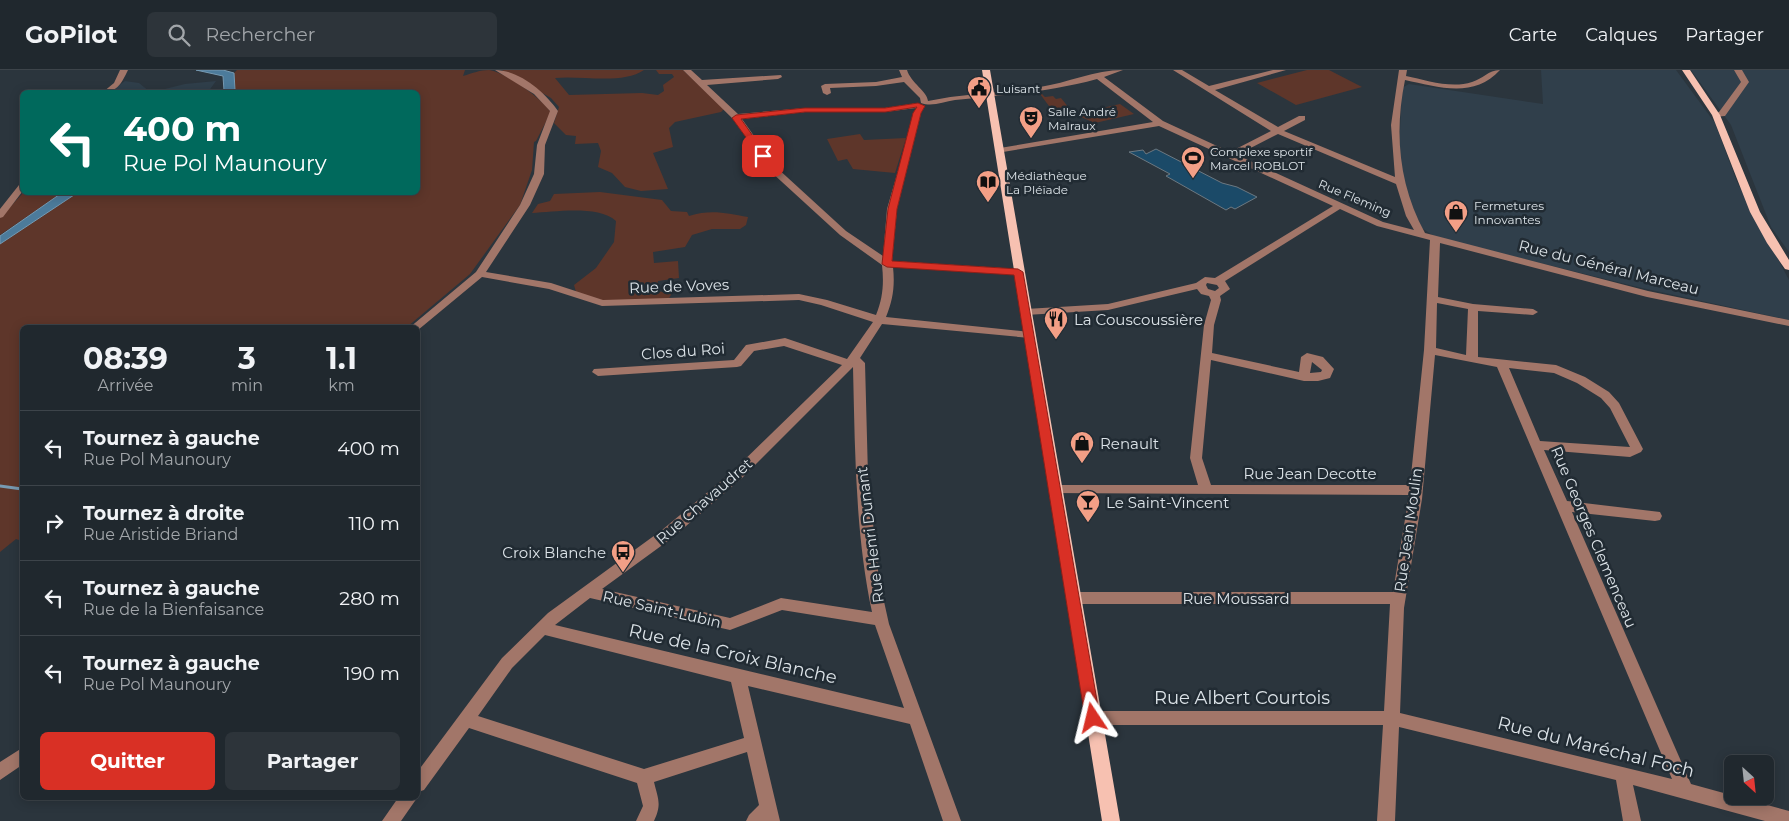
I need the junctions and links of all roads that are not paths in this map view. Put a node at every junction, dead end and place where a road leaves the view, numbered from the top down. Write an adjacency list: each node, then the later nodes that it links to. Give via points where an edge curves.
1 (124, 70): 18 (street, via 117,84)
2 (499, 70): 40 (street, via 514,77 550,104 554,111 541,145 539,174 525,205)
3 (687, 70): 16 (street)
4 (903, 70): 15 (street)
5 (986, 70): 20 (main road)
6 (1119, 70): 13 (street)
7 (1177, 70): 17 (street)
8 (1282, 70): 17 (street)
9 (1496, 70): 12 (street, via 1479,84 1464,88)
10 (1686, 70): 24 (main road)
11 (1738, 70): 24 (street, via 1745,82 1722,114)
12 (1402, 73): 31 (street, via 1397,94 1394,153)
13 (1098, 76): 20 (street); 27 (street, Rue Fleming)
14 (778, 77): 16 (street)
15 (906, 79): 19 (street, via 825,86); 22 (street, via 924,98)
16 (700, 83): 25 (street)
17 (1208, 89): 28 (street)
18 (110, 90)
19 (827, 93)
20 (991, 96): 21 (street); 29 (main road)
21 (951, 103): 22 (street); 23 (street, via 932,108)
22 (923, 104): 25 (street, via 885,110 805,110); 37 (street, Rue Chavaudret, via 917,113 892,209)
23 (933, 114)
24 (1716, 115): 38 (main road, via 1755,212)
25 (736, 118): 37 (street, via 773,169 843,232)
26 (1302, 118): 28 (street)
27 (1160, 123): 29 (street); 30 (street, Rue Fleming)
28 (1278, 131): 30 (street); 31 (street)
29 (1000, 151): 39 (main road)
30 (1229, 156): 33 (street, Rue Fleming)
31 (1400, 182): 35 (street, via 1411,217)
32 (20, 190): 34 (street)
33 (1339, 206): 35 (street, Rue Fleming, via 1380,224); 41 (street)
34 (0, 215)
35 (1422, 236): 36 (street, Rue du Général Marceau)
36 (1435, 240): 44 (street, Rue Jean Moulin); 49 (street, Rue du Général Marceau, via 1676,301)
37 (887, 264): 39 (street); 48 (street, Rue Chavaudret, via 888,295)
38 (1789, 267)
39 (1018, 272): 46 (main road)
40 (480, 274): 48 (street, Rue de Voves, via 551,286 602,303 798,297); 50 (street)
41 (1218, 281): 42 (street, via 1205,280); 43 (street, via 1225,289)
42 (1200, 285): 43 (street, via 1205,292); 46 (street, via 1108,307)
43 (1214, 294): 53 (street, via 1216,300)
44 (1432, 299): 45 (street); 52 (street, Rue Jean Moulin)
45 (1473, 307): 47 (street); 54 (street)
46 (1026, 312): 51 (main road)
47 (1533, 312)
48 (879, 320): 51 (street, Rue de Voves); 55 (street, Rue Chavaudret)
49 (1789, 323)
50 (418, 325)
51 (1030, 335): 61 (main road)
52 (1430, 350): 54 (street); 62 (street, Rue Jean Moulin)
53 (1206, 355): 58 (street); 60 (street, via 1196,458)
54 (1472, 360): 56 (street)
55 (852, 361): 57 (street, Clos du Roi, via 785,342 750,348 737,363); 65 (street, Rue Chavaudret, via 737,475 667,534); 68 (street, Rue Henri Dunant, via 859,363 862,476 872,579)
56 (1502, 364): 59 (street, Rue Georges Clemenceau); 59 (street, via 1556,369 1605,395 1615,406 1636,449 1630,453)
57 (598, 372)
58 (1304, 376)
59 (1537, 445): 63 (street, Rue Georges Clemenceau)
60 (1206, 489): 61 (street, Rue Jean Decotte); 62 (street, Rue Jean Decotte)
61 (1055, 490): 67 (main road)
62 (1415, 490): 66 (street, Rue Jean Moulin)
63 (1562, 506): 64 (street); 81 (street, Rue Georges Clemenceau)
64 (1655, 516)
65 (588, 592): 68 (street, Rue Saint-Lubin, via 730,624 781,604); 69 (street, Rue Chavaudret)
66 (1399, 597): 67 (street, Rue Moussard); 74 (street, Rue Jean Moulin)
67 (1073, 598): 73 (main road)
68 (881, 620): 72 (street, Rue Henri Dunant)
69 (542, 628): 70 (street, Rue de la Croix Blanche); 71 (street, Rue Chavaudret, via 506,663)
70 (738, 677): 72 (street, Rue de la Croix Blanche); 75 (street)
71 (470, 713): 79 (street); 80 (street, Rue Chavaudret)
72 (914, 718): 88 (street, Rue Henri Dunant)
73 (1093, 718): 74 (street, Rue Albert Courtois); 89 (main road)
74 (1392, 718): 78 (street, Rue du Maréchal Foch); 90 (street, Rue Jean Moulin)
75 (752, 743): 79 (street); 83 (street)
76 (20, 757): 77 (street)
77 (3, 770)
78 (1623, 774): 81 (street, Rue du Maréchal Foch); 91 (street)
79 (644, 777): 86 (street, via 652,807)
80 (420, 781)
81 (1685, 790): 84 (street, Rue du Maréchal Foch)
82 (407, 800): 85 (street)
83 (769, 814): 87 (street)
84 (1789, 819)
85 (391, 821)
86 (645, 821)
87 (755, 821)
88 (952, 821)
89 (1111, 821)
90 (1386, 821)
91 (1632, 821)

